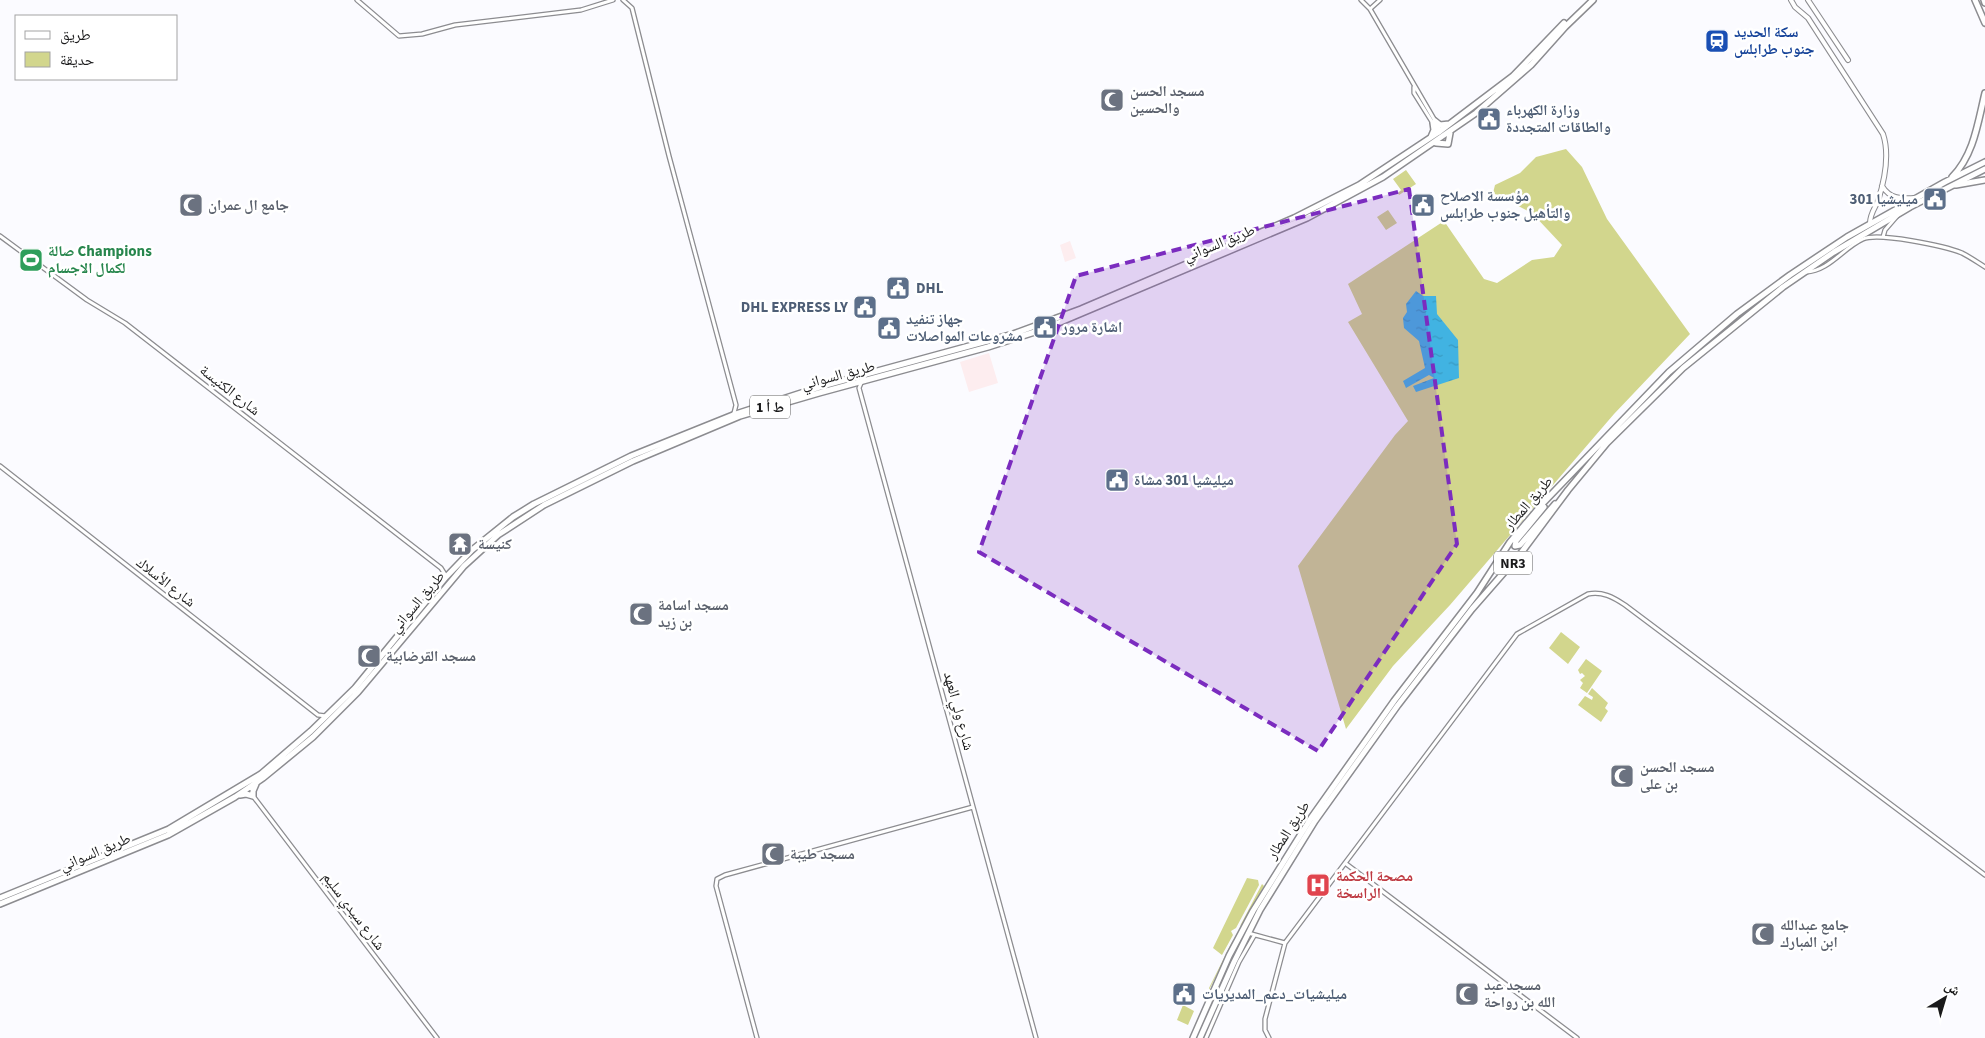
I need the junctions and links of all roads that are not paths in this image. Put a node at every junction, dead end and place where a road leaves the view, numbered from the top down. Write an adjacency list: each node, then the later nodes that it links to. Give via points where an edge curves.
1 (357, 0): 2 (street, via 400,36 455,25 581,10)
2 (613, 0)
3 (623, 0): 38 (street, via 632,8)
4 (1361, 0): 12 (street)
5 (1380, 0): 12 (street)
6 (1588, 0): 18 (highway, طريق السواني / ط أ 1, via 1513,76)
7 (1593, 0): 19 (highway, طريق السواني / ط أ 1, via 1520,76)
8 (1791, 0): 26 (main road, via 1808,18 1880,128 1886,150)
9 (1808, 0): 15 (main road)
10 (1977, 0): 11 (highway); 14 (highway)
11 (1984, 4): 13 (highway)
12 (1370, 9): 17 (street)
13 (1985, 15)
14 (1985, 23)
15 (1848, 60)
16 (1985, 93): 25 (highway, via 1971,148)
17 (1434, 122): 18 (highway); 20 (street); 21 (highway)
18 (1451, 123): 20 (highway, طريق السواني / ط أ 1)
19 (1453, 129): 20 (highway, طريق السواني / ط أ 1); 21 (highway, via 1448,144)
20 (1441, 134): 21 (highway, طريق السواني / ط أ 1)
21 (1431, 141): 34 (highway, طريق السواني / ط أ 1, via 1359,185 1294,218)
22 (1985, 162): 25 (highway, طريق المطار / NR3)
23 (1985, 169): 25 (highway, طريق المطار / NR3)
24 (1985, 180): 25 (highway)
25 (1949, 183): 27 (highway, طريق المطار / NR3); 28 (highway, طريق المطار / NR3)
26 (1882, 186): 27 (main road, via 1896,198); 29 (main road)
27 (1916, 198): 29 (highway, طريق المطار / NR3)
28 (1900, 212): 31 (street); 33 (highway, طريق المطار / NR3)
29 (1870, 223): 43 (highway, طريق المطار / NR3, via 1790,275 1714,333 1655,385)
30 (0, 236): 44 (street, شارع الكنيسة, via 124,323)
31 (1883, 237): 32 (street, via 1958,252); 33 (street, via 1863,239 1828,264)
32 (1985, 267)
33 (1804, 273): 41 (highway, طريق المطار / NR3, via 1683,368)
34 (1046, 325): 35 (highway, طريق السواني / ط أ 1, via 988,347); 39 (highway, طريق السواني / ط أ 1)
35 (862, 381): 36 (highway, طريق السواني / ط أ 1); 37 (street, شارع ولي العهد)
36 (850, 384): 37 (street); 50 (highway, طريق السواني / ط أ 1, via 740,416 688,437 568,493 516,522 464,566 371,678 322,728)
37 (860, 390): 53 (street, شارع ولي العهد)
38 (736, 405): 39 (street); 40 (street)
39 (746, 410): 40 (highway, طريق السواني / ط أ 1)
40 (733, 415): 45 (highway, طريق السواني / ط أ 1, via 631,456 535,504 490,534)
41 (1590, 462): 43 (highway, via 1516,546 1516,541); 60 (highway, طريق المطار / NR3, via 1382,727 1315,821)
42 (0, 466): 47 (street, شارع الأسلاك)
43 (1578, 467): 66 (highway, طريق المطار / NR3, via 1518,532 1324,798 1253,911 1225,964)
44 (441, 568): 45 (street); 46 (street, شارع الكنيسة)
45 (454, 569): 46 (highway, طريق السواني / ط أ 1)
46 (446, 578): 48 (highway, طريق السواني / ط أ 1, via 375,666)
47 (318, 715): 48 (street); 49 (street)
48 (327, 716): 49 (highway, طريق السواني / ط أ 1)
49 (320, 722): 54 (highway, طريق السواني / ط أ 1, via 261,774)
50 (258, 782): 51 (highway); 52 (highway, طريق السواني / ط أ 1)
51 (253, 796): 52 (highway); 63 (street, شارع سيدي سليم)
52 (235, 797): 54 (highway, طريق السواني / ط أ 1)
53 (973, 807): 64 (street, via 719,877 716,886); 65 (street, شارع ولي العهد)
54 (160, 835): 55 (highway, طريق السواني / ط أ 1)
55 (150, 839): 58 (highway, طريق السواني / ط أ 1); 59 (highway, طريق السواني / ط أ 1)
56 (1345, 862): 57 (street, via 1517,634 1580,597 1598,593 1611,596 1625,605); 62 (street); 70 (street)
57 (1985, 875)
58 (0, 898)
59 (0, 904)
60 (1248, 933): 61 (street); 67 (highway, طريق المطار / NR3)
61 (1254, 936): 62 (street); 68 (street, via 1239,962)
62 (1285, 943): 69 (street, via 1265,1019)
63 (437, 1038)
64 (757, 1038)
65 (1036, 1038)
66 (1193, 1038)
67 (1200, 1038)
68 (1206, 1038)
69 (1268, 1038)
70 (1578, 1038)

